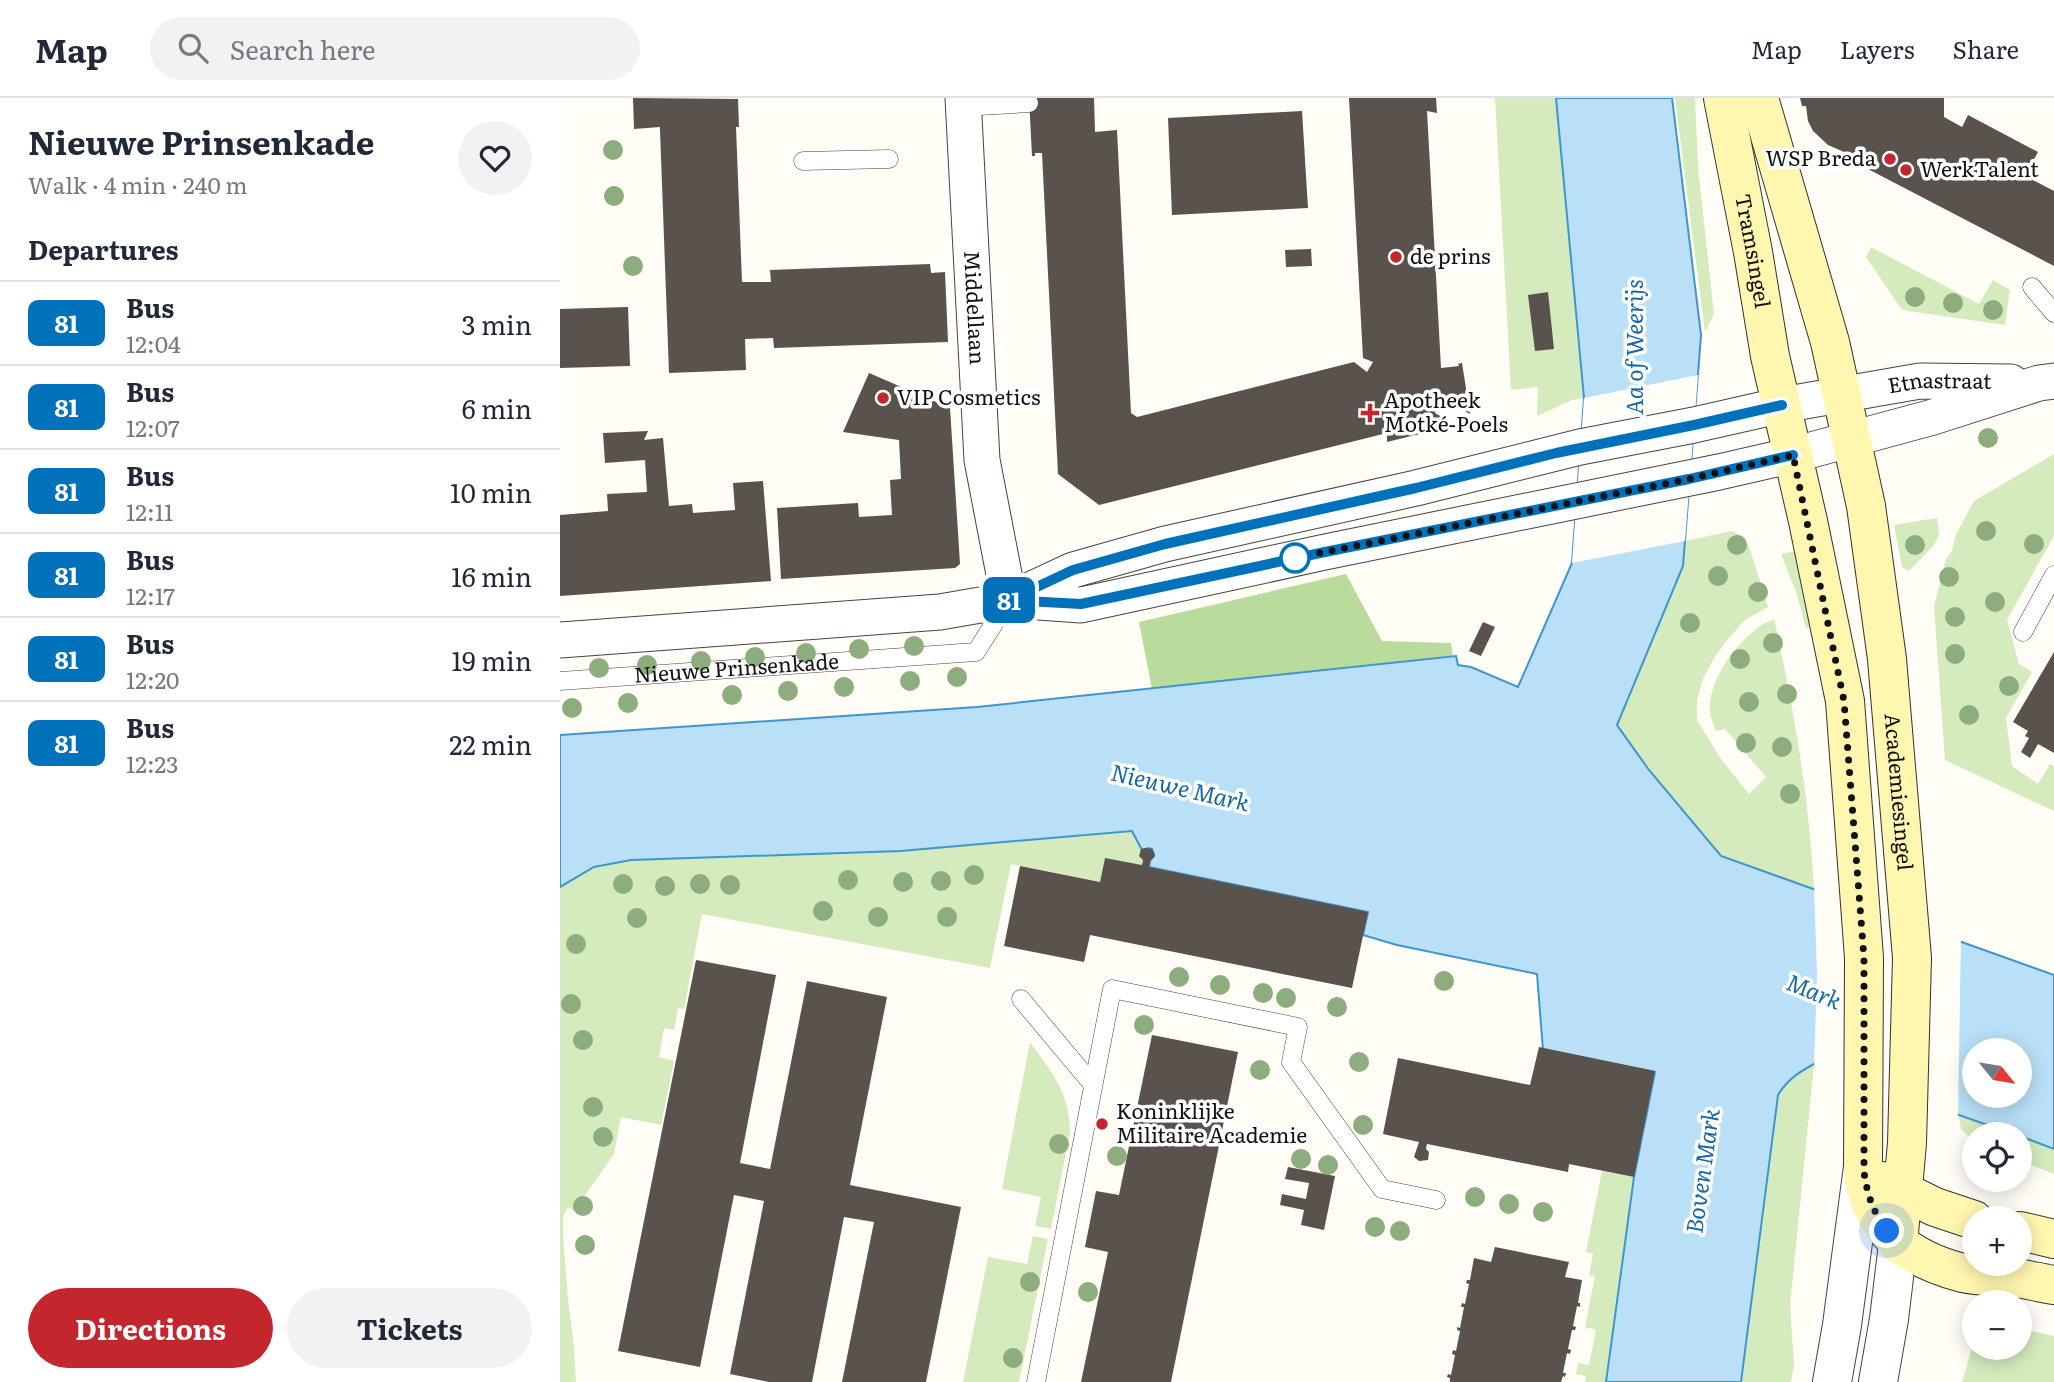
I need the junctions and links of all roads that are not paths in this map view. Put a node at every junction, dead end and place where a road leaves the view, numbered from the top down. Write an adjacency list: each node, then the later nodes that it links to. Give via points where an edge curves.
1 (1723, 98): 11 (main road, Tramsingel)
2 (1759, 98): 10 (main road, Tramsingel, via 1830,342)
3 (963, 102): 4 (lane); 15 (street, Middellaan, via 982,460)
4 (1030, 103)
5 (889, 159): 6 (lane)
6 (803, 161)
7 (2032, 287): 8 (lane)
8 (2054, 313)
9 (2047, 382): 10 (street, Etnastraat, via 1920,381); 12 (street, Etnastraat)
10 (1841, 395): 11 (street, Etnastraat); 12 (main road, Academiesingel)
11 (1782, 405): 13 (main road); 15 (street, Nieuwe Prinsenkade, via 1165,544 1073,570)
12 (1851, 439): 13 (street, Etnastraat); 22 (main road, Academiesingel, via 1866,506 1887,659 1912,958)
13 (1793, 455): 15 (street, Nieuwe Prinsenkade, via 1081,604); 21 (main road, via 1844,701 1864,958)
14 (2054, 575): 16 (lane)
15 (1009, 600): 17 (street, Nieuwe Prinsenkade, via 940,612); 18 (lane, Nieuwe Prinsenkade, via 976,652)
16 (2022, 632)
17 (560, 640)
18 (560, 681)
19 (1021, 999): 20 (lane)
20 (1093, 1085): 23 (lane, via 1112,989 1298,1027 1291,1062 1382,1189); 29 (lane)
21 (1864, 1154): 22 (main road); 27 (main road, via 1874,1212); 30 (street)
22 (1904, 1193): 24 (main road); 27 (main road, Academiesingel)
23 (1436, 1200)
24 (1962, 1216)
25 (2032, 1234): 26 (main road)
26 (2054, 1239)
27 (1899, 1244): 28 (main road, via 1934,1264 1965,1273); 31 (street, Academiesingel)
28 (2054, 1285)
29 (1037, 1382)
30 (1832, 1382)
31 (1878, 1382)

